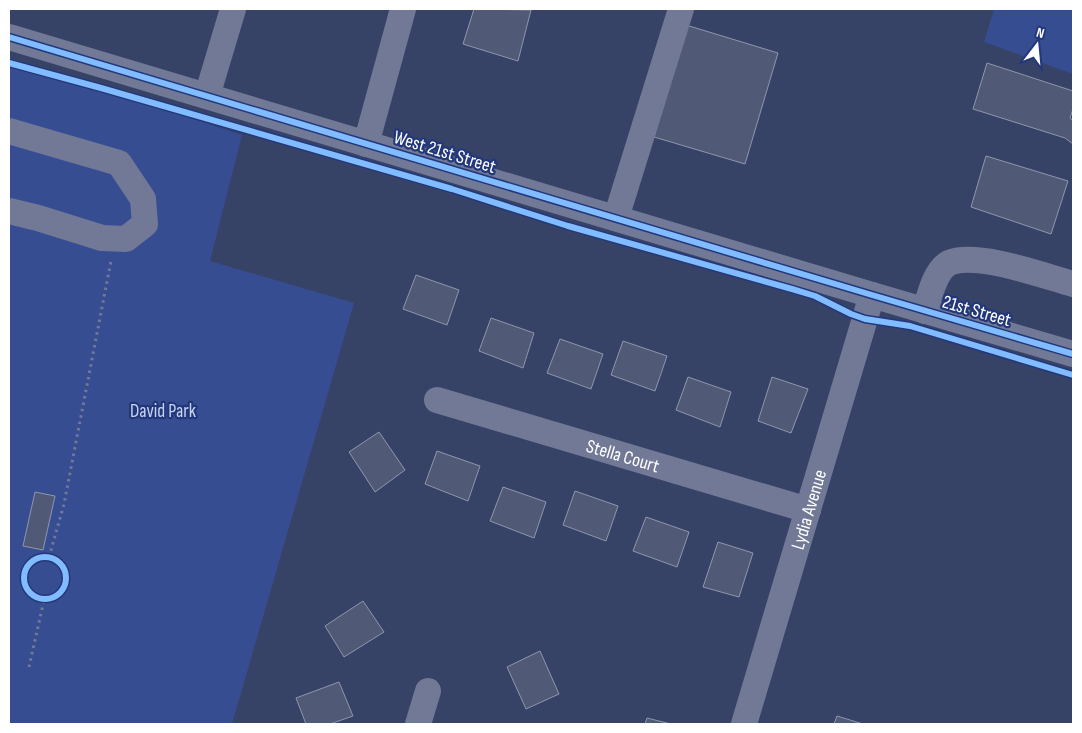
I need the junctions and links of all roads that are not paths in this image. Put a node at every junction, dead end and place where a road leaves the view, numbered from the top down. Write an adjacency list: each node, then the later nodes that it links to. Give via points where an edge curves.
1 (233, 9): 5 (street)
2 (403, 9): 7 (street)
3 (681, 9): 9 (street)
4 (9, 37): 5 (street, West 21st Street)
5 (207, 96): 7 (street, West 21st Street)
6 (9, 131): 8 (street, via 119,163 143,200 145,224 126,239 102,238)
7 (366, 144): 9 (street, West 21st Street)
8 (9, 211)
9 (616, 218): 11 (street, West 21st Street)
10 (1073, 284): 12 (street, via 992,262 966,260 948,264 936,277)
11 (872, 295): 12 (street, 21st Street); 15 (street, Lydia Avenue)
12 (925, 311): 13 (street, 21st Street)
13 (1072, 347)
14 (437, 400): 15 (street, Stella Court)
15 (808, 510): 18 (street, Lydia Avenue)
16 (428, 691): 17 (street)
17 (418, 724)
18 (744, 724)

